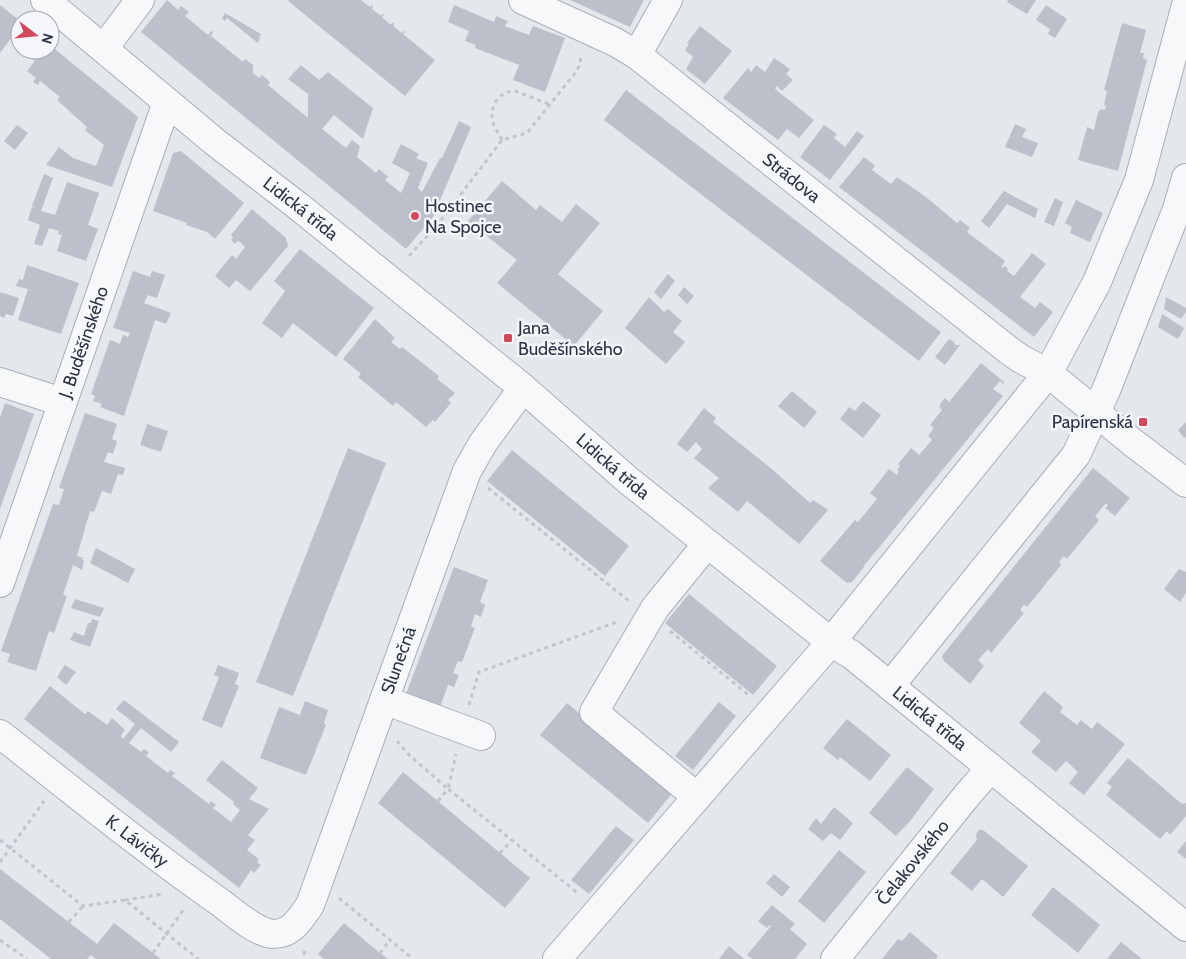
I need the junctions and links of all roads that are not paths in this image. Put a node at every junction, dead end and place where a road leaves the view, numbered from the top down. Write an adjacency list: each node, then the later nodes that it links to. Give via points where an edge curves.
1 (45, 0): 6 (street, Lidická třída)
2 (140, 0): 6 (street)
3 (523, 0): 7 (street, Strádova)
4 (668, 0): 7 (street)
5 (1186, 5): 11 (street, via 1139,180 1097,282)
6 (104, 48): 8 (street, Lidická třída)
7 (637, 55): 11 (street, Strádova, via 1007,349)
8 (167, 102): 13 (street, Lidická třída); 14 (street, J. Buděšínského)
9 (1186, 178): 10 (street)
10 (1182, 210): 15 (street)
11 (1048, 373): 15 (street, Strádova); 19 (street)
12 (0, 382): 14 (street)
13 (523, 388): 17 (street, Lidická třída); 21 (street, Slunečná, via 467,471)
14 (62, 402): 18 (street, J. Buděšínského)
15 (1097, 412): 16 (street, Strádova); 20 (street, via 1076,455)
16 (1186, 483)
17 (707, 544): 19 (street, Lidická třída); 25 (street, via 649,611 594,712)
18 (0, 583)
19 (831, 642): 20 (street, Lidická třída); 25 (street)
20 (890, 686): 24 (street, Lidická třída)
21 (384, 700): 22 (street); 27 (street, Slunečná, via 310,905 291,929)
22 (471, 732)
23 (0, 734): 27 (street, K. Lávičky, via 199,888 266,933)
24 (991, 768): 26 (street, Lidická třída); 29 (street, Čelakovského)
25 (697, 797): 28 (street)
26 (1186, 927)
27 (280, 933)
28 (556, 959)
29 (835, 959)

